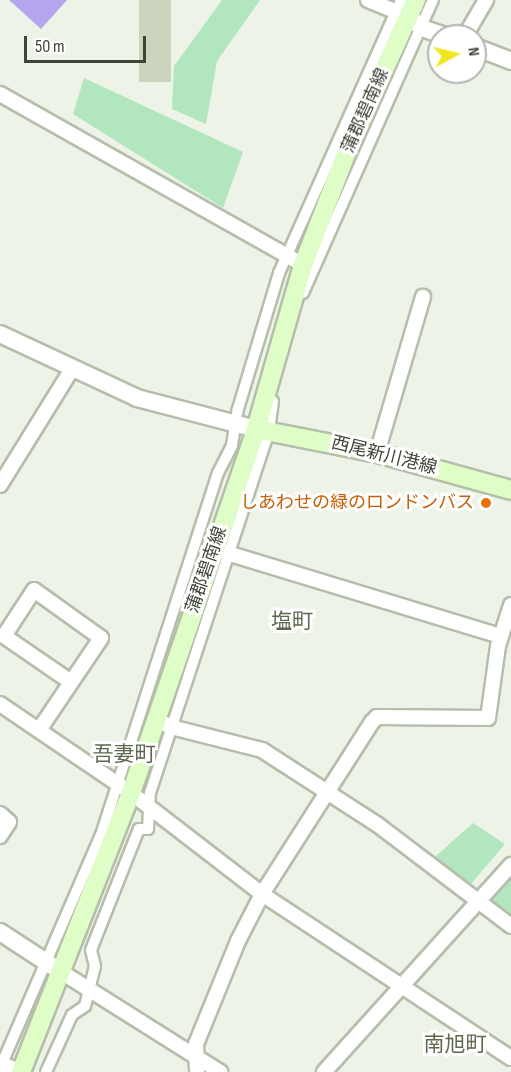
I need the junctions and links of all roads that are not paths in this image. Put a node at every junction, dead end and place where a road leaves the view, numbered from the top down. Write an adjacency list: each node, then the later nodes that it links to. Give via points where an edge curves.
1 (368, 0): 6 (street)
2 (401, 0): 6 (street)
3 (416, 0): 6 (main road, 蒲郡碧南線)
4 (433, 0): 6 (street)
5 (486, 0): 7 (street)
6 (408, 20): 8 (street); 12 (street); 13 (main road, 蒲郡碧南線, via 348,148); 18 (street, via 300,299)
7 (472, 24)
8 (427, 28)
9 (487, 52): 10 (street)
10 (511, 61)
11 (0, 94): 12 (street)
12 (286, 256): 13 (street); 17 (street)
13 (303, 265): 18 (main road, 蒲郡碧南線)
14 (423, 297): 19 (street)
15 (0, 334): 16 (street)
16 (72, 369): 17 (street, via 137,398); 20 (street)
17 (234, 423): 18 (street); 29 (street, via 232,445 218,473)
18 (263, 429): 19 (main road, 西尾新川港線); 22 (main road, 蒲郡碧南線)
19 (377, 453): 21 (main road, 西尾新川港線)
20 (0, 485)
21 (511, 490)
22 (221, 551): 24 (street); 27 (main road, 蒲郡碧南線)
23 (511, 605): 24 (street)
24 (503, 643): 30 (street, via 488,718 377,717)
25 (71, 682): 25 (street, via 101,638 34,590 4,636); 28 (street)
26 (0, 704): 28 (street)
27 (164, 723): 29 (main road, 蒲郡碧南線); 30 (street, via 262,750); 31 (street)
28 (39, 730): 29 (street)
29 (124, 789): 31 (street); 39 (street); 40 (main road, 蒲郡碧南線)
30 (326, 790): 35 (street); 36 (street, via 378,825)
31 (149, 808): 35 (street); 42 (street, via 148,829 139,829 91,950 95,966)
32 (0, 814): 33 (street, via 9,822)
33 (0, 836)
34 (511, 865): 36 (street)
35 (262, 894): 41 (street); 43 (street, via 238,941)
36 (475, 903): 37 (street); 41 (street)
37 (511, 926)
38 (0, 932): 39 (street)
39 (44, 961): 40 (street); 45 (street)
40 (63, 973): 42 (street); 46 (main road, 蒲郡碧南線)
41 (400, 984): 44 (street); 50 (street)
42 (89, 989): 43 (street); 47 (street, via 85,1006 72,1015)
43 (195, 1056): 48 (street); 49 (street)
44 (511, 1058)
45 (0, 1065): 46 (street)
46 (21, 1072)
47 (46, 1072)
48 (197, 1072)
49 (220, 1072)
50 (324, 1072)

